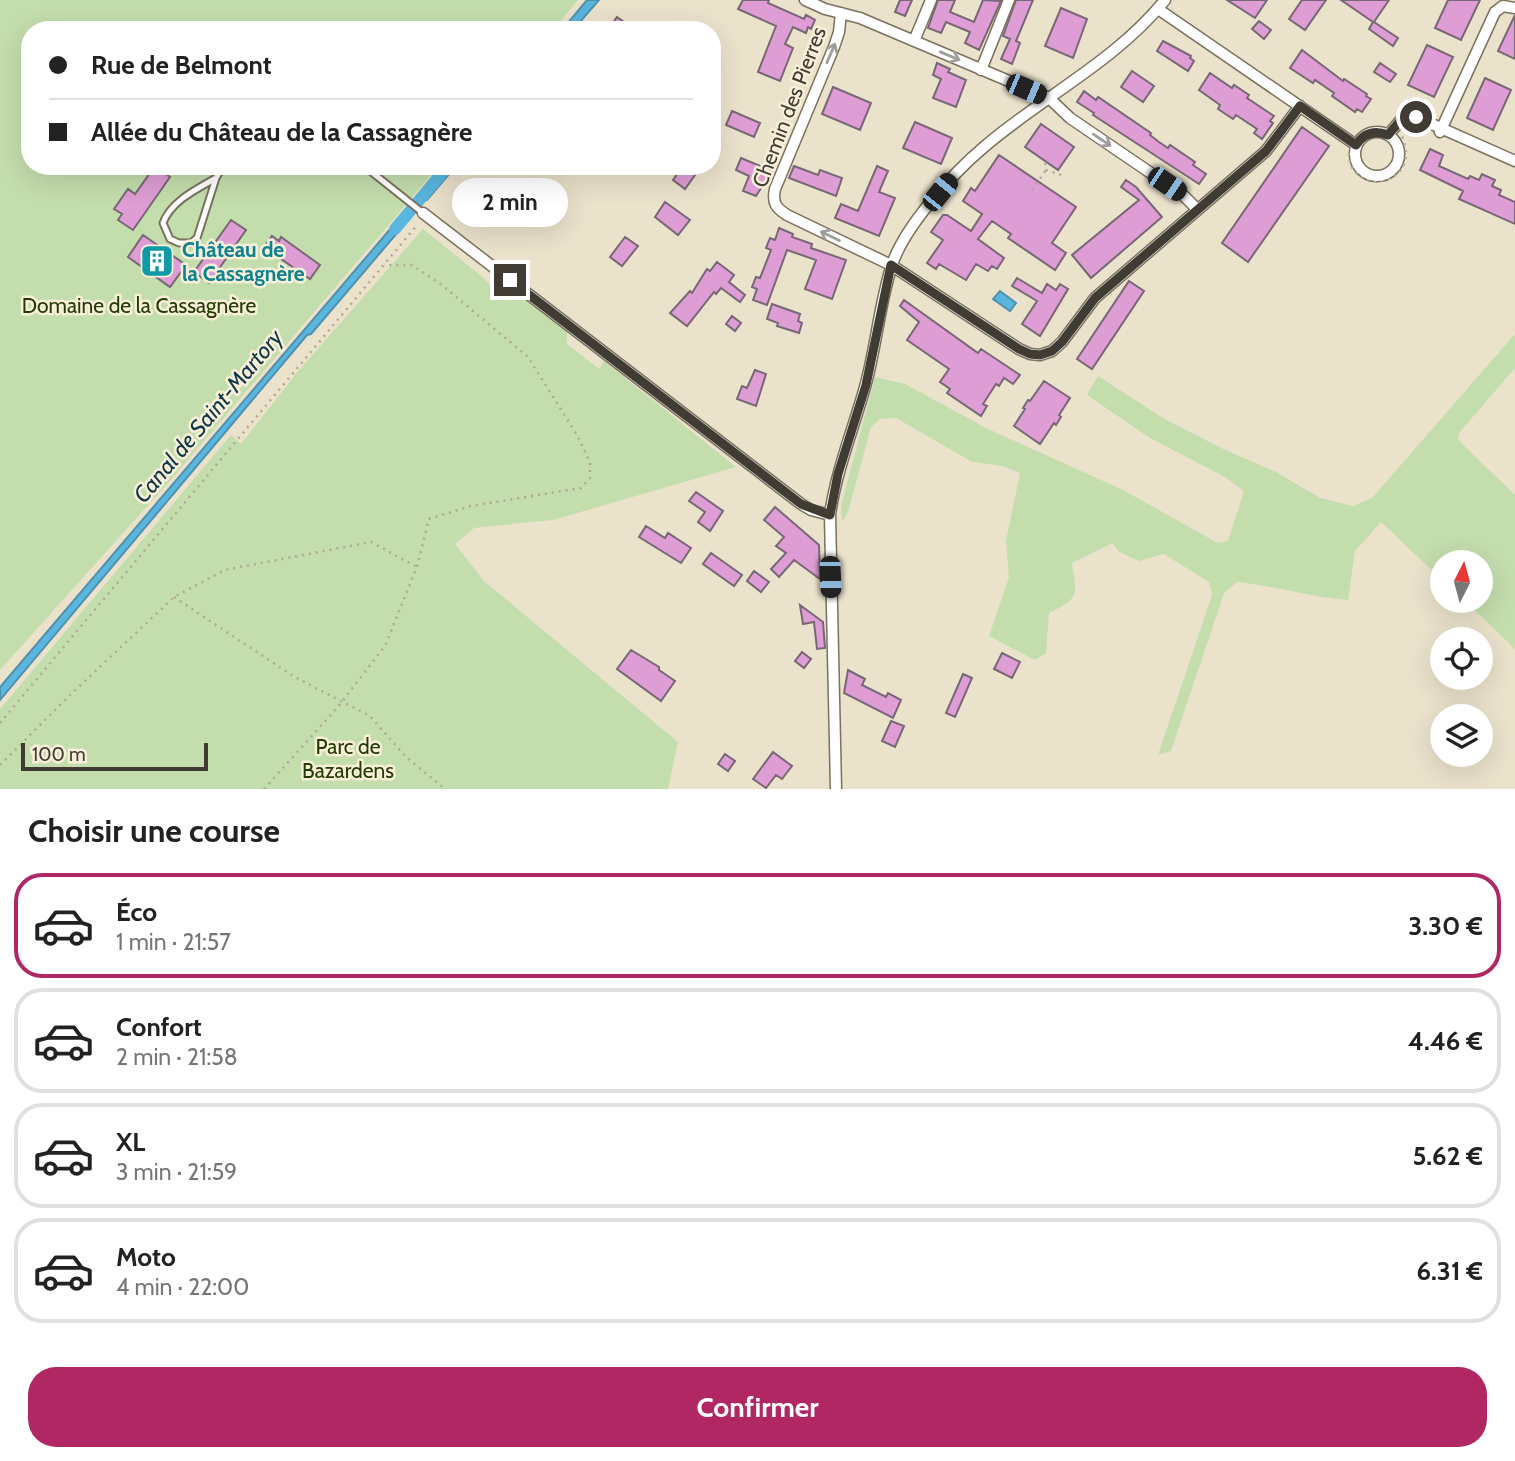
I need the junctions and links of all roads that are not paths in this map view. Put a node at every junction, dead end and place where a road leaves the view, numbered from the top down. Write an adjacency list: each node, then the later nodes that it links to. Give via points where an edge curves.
1 (805, 0): 6 (street, Chemin des Pierres)
2 (931, 0): 7 (street)
3 (1009, 0): 8 (street)
4 (1161, 4): 9 (street, via 1120,44); 10 (street)
5 (1515, 8): 11 (street, via 1503,6 1495,12)
6 (841, 13): 7 (street); 20 (street, Chemin des Pierres, one-way to 6, via 787,215 774,203 775,189 839,32)
7 (914, 41): 8 (street, one-way to 8)
8 (981, 69): 9 (street)
9 (1048, 98): 18 (street, one-way to 18); 20 (street, via 955,174 902,243)
10 (1300, 106): 13 (street); 18 (street, via 1266,151)
11 (1441, 129): 12 (street, via 1416,117 1400,121); 14 (street)
12 (1388, 135): 13 (street, via 1369,133); 13 (street, via 1399,152 1396,165 1387,174 1375,176 1361,170 1354,157)
13 (1356, 145)
14 (1515, 161)
15 (218, 175): 17 (lane)
16 (376, 175): 19 (lane)
17 (216, 178): 17 (lane, via 197,238 191,243 170,239 163,223 167,212)
18 (1197, 209): 20 (street, via 1095,298 1062,342 1040,355 1019,349)
19 (424, 214): 21 (street, via 801,504)
20 (891, 265): 21 (street, via 866,385)
21 (830, 515): 22 (street)
22 (836, 789)

